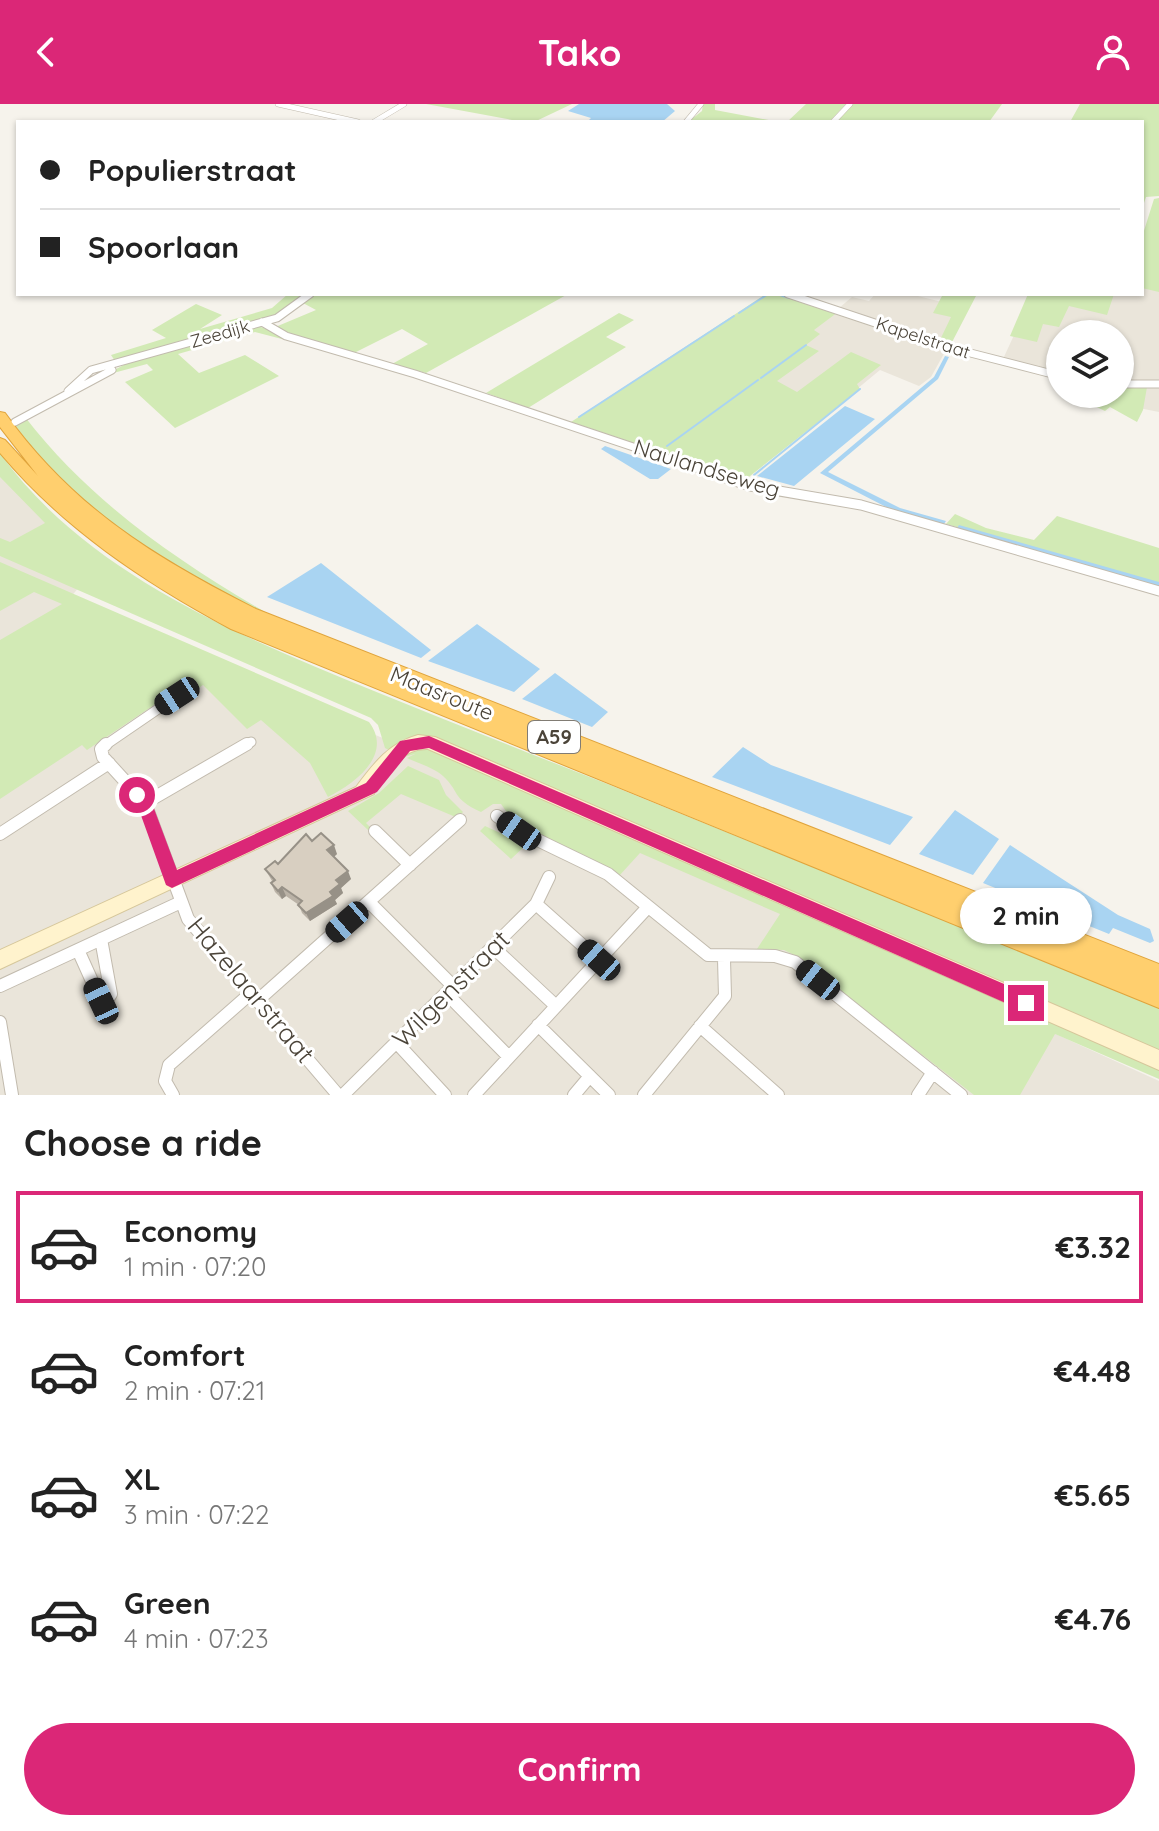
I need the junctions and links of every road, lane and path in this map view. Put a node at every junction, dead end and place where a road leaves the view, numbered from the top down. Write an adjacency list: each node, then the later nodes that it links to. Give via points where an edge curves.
1 (278, 104): 5 (street)
2 (404, 104): 6 (street)
3 (701, 104): 7 (street)
4 (850, 104): 8 (street)
5 (349, 120)
6 (377, 120)
7 (688, 120)
8 (835, 120)
9 (308, 296): 11 (street, Zeedijk, via 289,312)
10 (794, 296): 12 (street, Kapelstraat, via 947,347)
11 (262, 322): 15 (street, Zeedijk, via 125,362); 17 (street, Naulandseweg, via 275,332 750,486 861,505)
12 (1046, 372)
13 (1134, 384): 14 (street)
14 (1159, 384)
15 (8, 419): 39 (highway, Maasroute / A59, via 39,467 87,513 156,563 250,614)
16 (0, 443): 42 (highway, Maasroute / A59, via 48,498 106,546 238,624)
17 (1159, 591)
18 (177, 696): 20 (street, via 101,749)
19 (251, 742): 21 (street)
20 (109, 763): 21 (street); 25 (street)
21 (145, 803): 28 (street, Hazelaarstraat)
22 (497, 816): 32 (street, via 597,867)
23 (460, 820): 26 (street)
24 (375, 831): 26 (street)
25 (0, 834)
26 (410, 865): 30 (street)
27 (549, 877): 31 (street, Wilgenstraat)
28 (172, 880): 29 (street, Hazelaarstraat); 37 (main road); 50 (main road, via 362,792 381,779 400,750 412,742 429,742)
29 (181, 902): 33 (street); 43 (street, Hazelaarstraat, via 188,919)
30 (369, 902): 41 (street); 43 (street)
31 (536, 904): 34 (street, Wilgenstraat); 38 (street)
32 (648, 907): 36 (street, via 702,951); 38 (street)
33 (101, 939): 35 (street); 35 (street, via 111,994 107,1000 101,1001)
34 (493, 947): 41 (street, Wilgenstraat); 44 (street)
35 (78, 950): 40 (street)
36 (724, 959): 47 (street, via 727,991); 51 (street, via 788,958)
37 (0, 960)
38 (599, 960): 44 (street)
39 (1159, 976)
40 (0, 986)
41 (450, 990): 48 (street, Wilgenstraat); 49 (street)
42 (1159, 996)
43 (254, 997): 54 (street, via 169,1065 165,1084); 55 (street, Hazelaarstraat)
44 (556, 1006): 46 (street)
45 (0, 1022): 53 (street)
46 (538, 1025): 49 (street); 52 (street)
47 (700, 1026): 60 (street); 61 (street)
48 (396, 1042): 55 (street, Wilgenstraat); 56 (street)
49 (509, 1057): 57 (street)
50 (1159, 1060)
51 (933, 1072): 62 (street); 63 (street)
52 (590, 1076): 58 (street); 59 (street)
53 (12, 1095)
54 (173, 1095)
55 (340, 1095)
56 (445, 1095)
57 (474, 1095)
58 (574, 1095)
59 (609, 1095)
60 (644, 1095)
61 (778, 1095)
62 (918, 1095)
63 (961, 1095)

